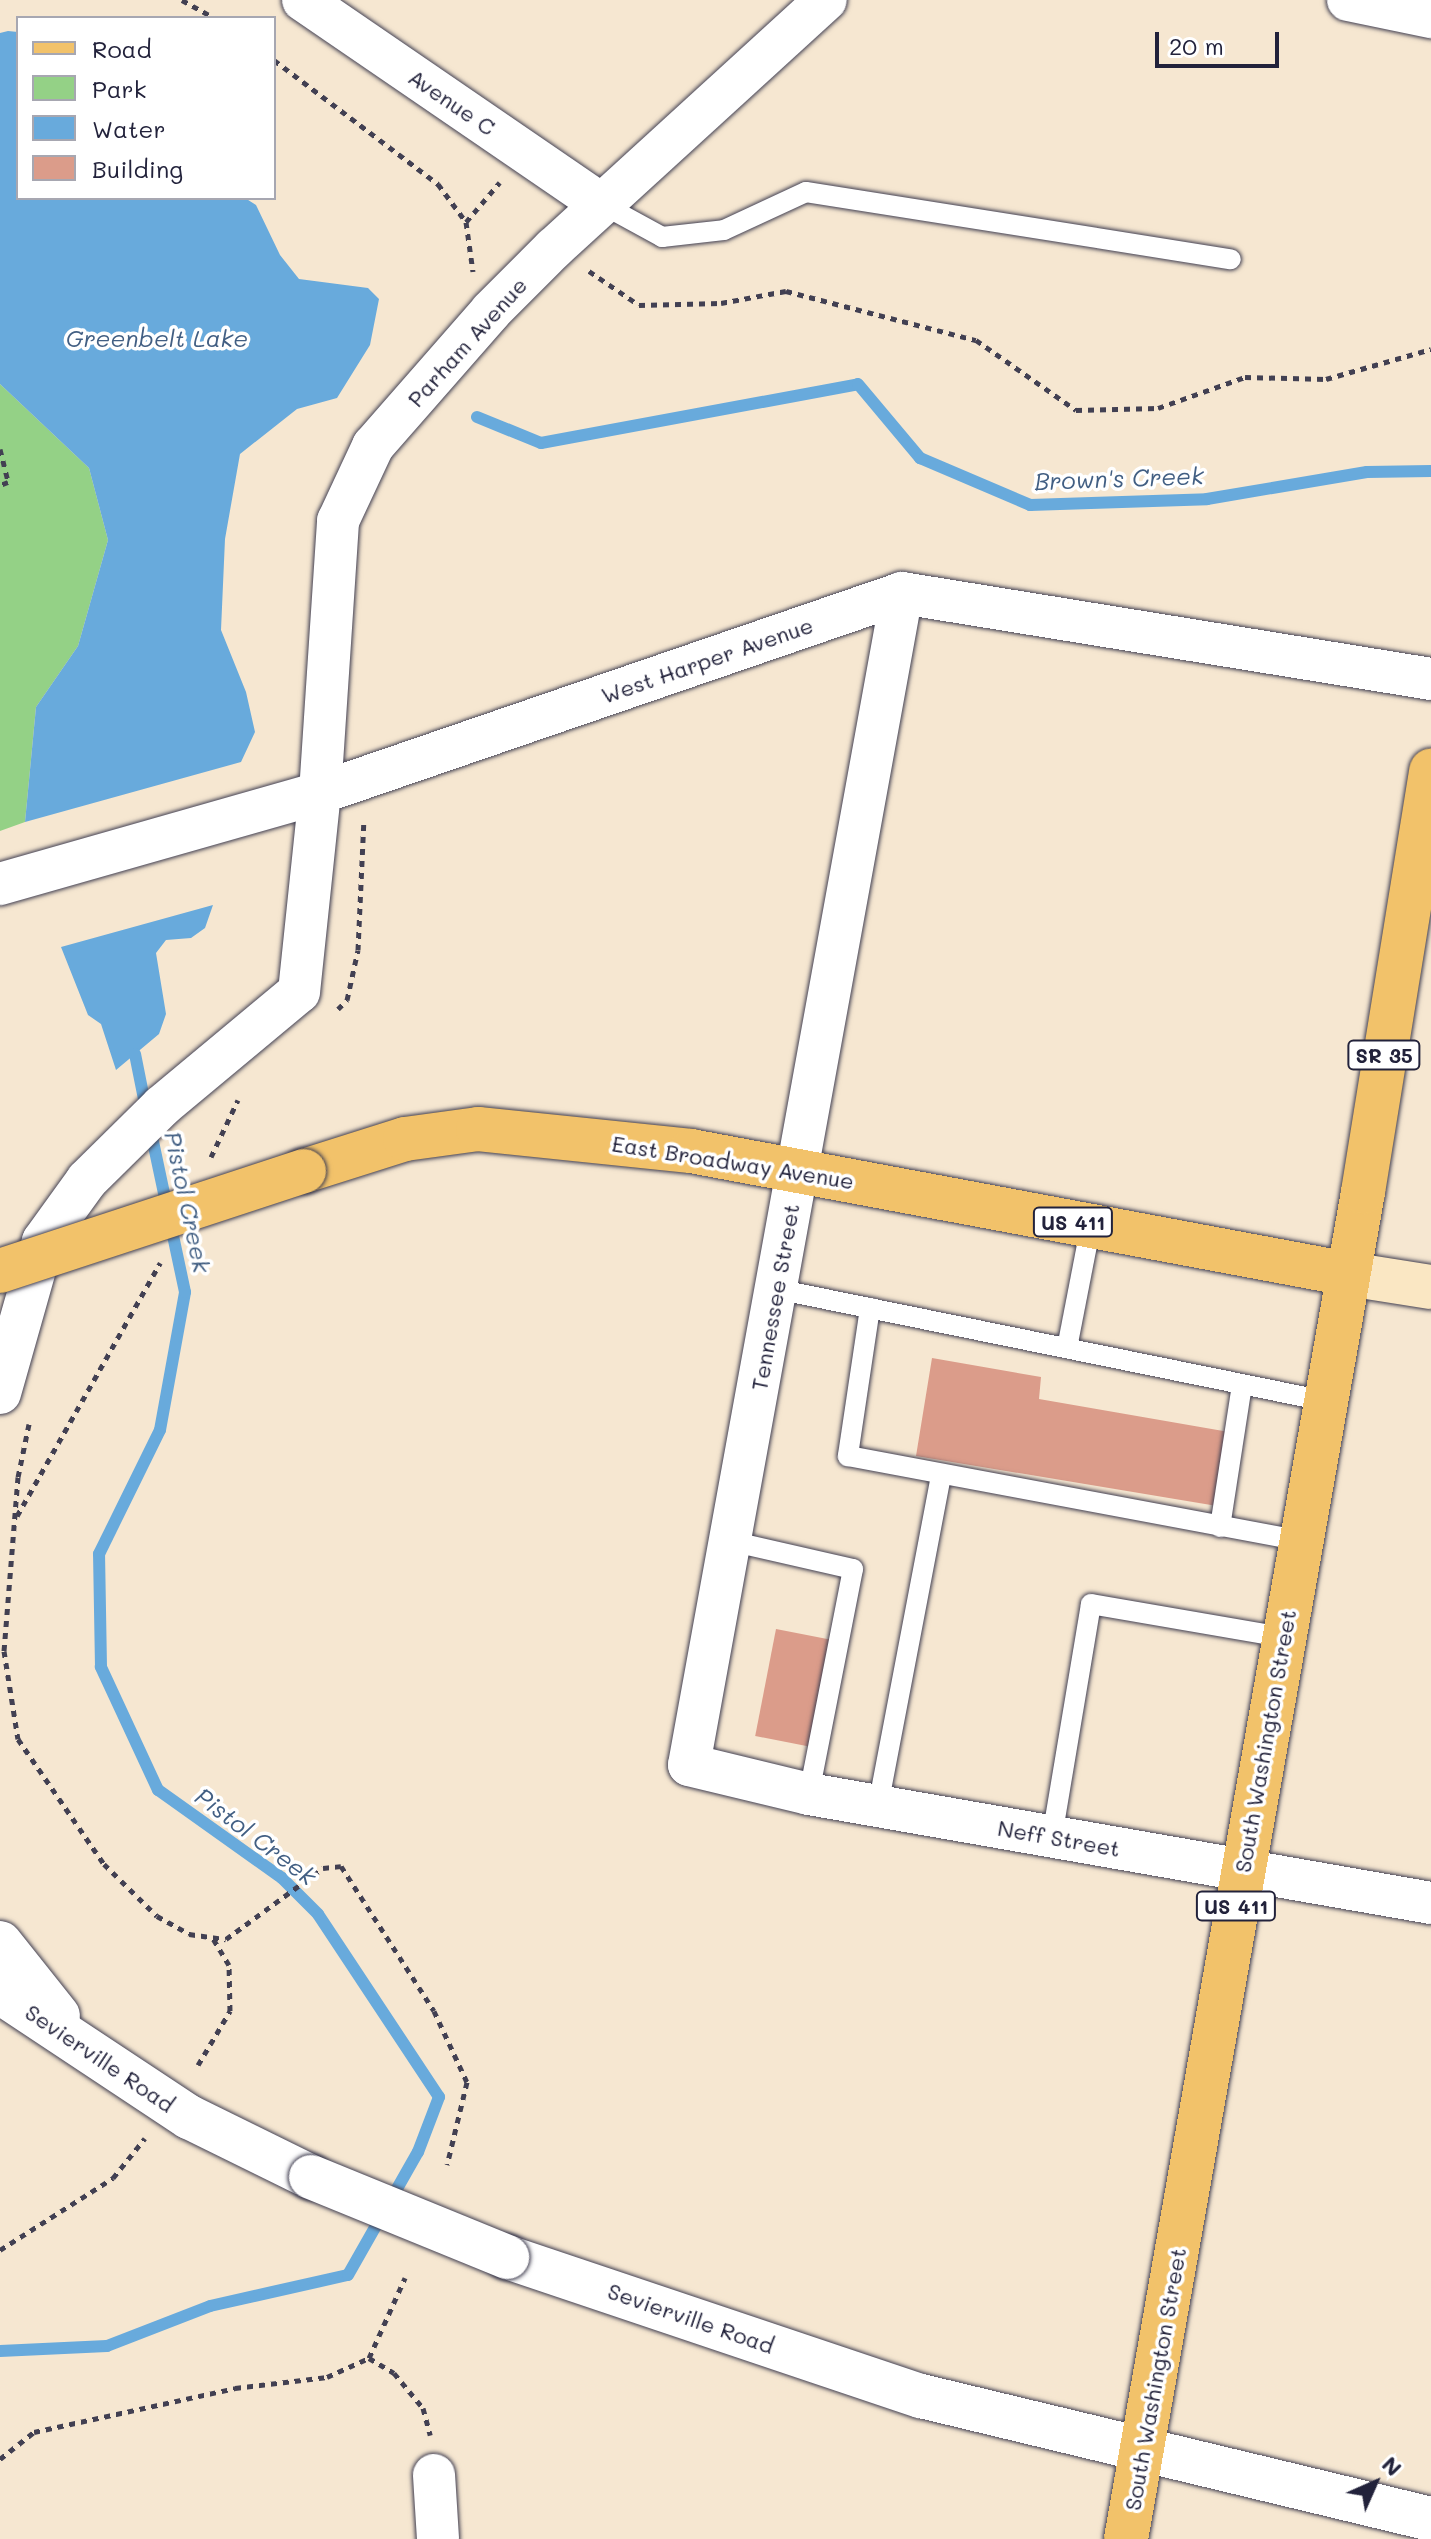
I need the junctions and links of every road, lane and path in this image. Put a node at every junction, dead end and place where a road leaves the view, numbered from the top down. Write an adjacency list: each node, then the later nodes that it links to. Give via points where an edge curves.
1 (182, 0): 5 (path)
2 (303, 0): 9 (street, Avenue C)
3 (826, 0): 9 (street, Parham Avenue)
4 (1348, 0): 6 (street)
5 (210, 16)
6 (1431, 17)
7 (276, 62): 10 (path, via 438,184)
8 (509, 172): 10 (path)
9 (600, 203): 11 (street, Parham Avenue); 12 (lane, via 662,237 724,230 806,192)
10 (466, 222): 13 (path, via 475,291)
11 (554, 248): 13 (street, Parham Avenue); 14 (path, via 639,305 721,303 786,291 976,340 1076,410 1158,408 1245,377 1326,379)
12 (1231, 259)
13 (491, 311): 21 (street, Parham Avenue, via 373,446 338,521)
14 (1431, 349)
15 (0, 449): 16 (path, via 8,482)
16 (0, 485)
17 (902, 593): 18 (street, West Harper Avenue); 20 (street, West Harper Avenue); 26 (street, Tennessee Street)
18 (1431, 679)
19 (1431, 770): 29 (main road, SR 35)
20 (370, 775): 21 (street, West Harper Avenue); 23 (path, via 362,832 358,950 347,1000)
21 (320, 793): 22 (street, West Harper Avenue); 37 (street, Parham Avenue, via 299,992 162,1106 87,1180 43,1241)
22 (0, 884)
23 (327, 1020)
24 (248, 1092): 25 (path)
25 (225, 1110)
26 (799, 1169): 27 (main road, East Broadway Avenue / US 411); 28 (main road, East Broadway Avenue / US 411, bridge, via 691,1151 478,1129 405,1139); 31 (street, Tennessee Street)
27 (1091, 1225): 29 (main road, East Broadway Avenue / US 411); 34 (lane)
28 (0, 1271)
29 (1348, 1274): 30 (main road, East Broadway Avenue); 36 (main road, South Washington Street / US 411)
30 (1431, 1287)
31 (776, 1289): 32 (lane); 41 (street, Tennessee Street)
32 (870, 1308): 34 (lane); 38 (lane, via 848,1456)
33 (135, 1309): 39 (path)
34 (1067, 1348): 35 (lane)
35 (1242, 1385): 36 (lane); 40 (lane)
36 (1325, 1401): 42 (main road, South Washington Street / US 411)
37 (15, 1404): 39 (path)
38 (941, 1476): 40 (lane); 46 (lane)
39 (15, 1520): 50 (path, via 4,1651 18,1739 104,1864 157,1916 189,1934)
40 (1220, 1527): 42 (lane)
41 (730, 1541): 44 (street, Tennessee Street); 45 (lane, via 853,1569)
42 (1301, 1541): 43 (main road, South Washington Street / US 411)
43 (1283, 1637): 47 (lane, via 1091,1604); 48 (main road, South Washington Street / US 411)
44 (689, 1765): 45 (street, Neff Street)
45 (809, 1794): 46 (street, Neff Street)
46 (878, 1806): 47 (street, Neff Street)
47 (1052, 1837): 48 (street, Neff Street)
48 (1242, 1871): 49 (street, Neff Street); 60 (main road, South Washington Street / US 411)
49 (1431, 1903)
50 (213, 1937): 54 (path, via 229,1965 230,2011); 56 (path, via 226,1939 323,1868 341,1866 434,2011 467,2082)
51 (0, 1943): 53 (street)
52 (0, 1992): 53 (street, Sevierville Road)
53 (85, 2048): 60 (street, Sevierville Road, bridge, via 189,2117 311,2177 507,2257 921,2396)
54 (198, 2065)
55 (146, 2137): 57 (path, via 113,2178)
56 (447, 2165)
57 (0, 2250)
58 (405, 2278): 59 (path)
59 (369, 2358): 61 (path, via 327,2377 235,2388 34,2432); 62 (path, via 394,2373 423,2408)
60 (1143, 2452): 63 (street, Sevierville Road); 65 (main road, South Washington Street / US 411)
61 (0, 2459)
62 (434, 2475): 64 (street)
63 (1431, 2519)
64 (438, 2539)
65 (1126, 2539)

